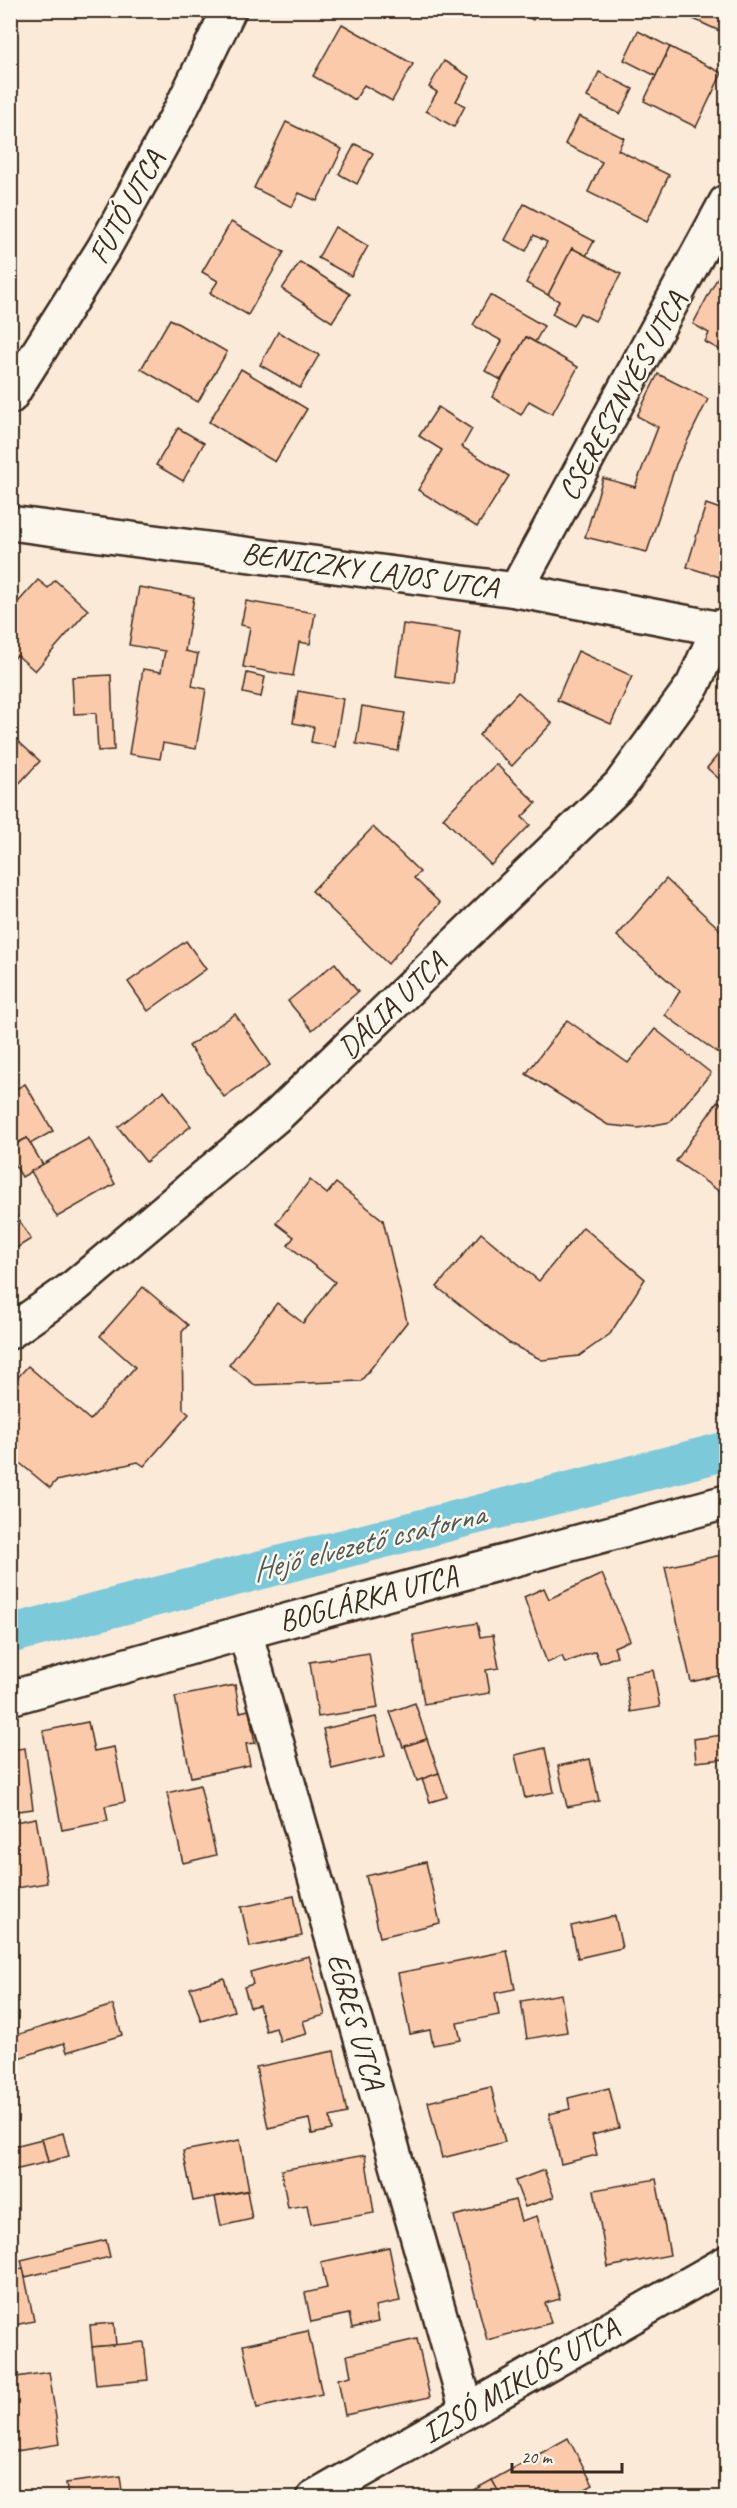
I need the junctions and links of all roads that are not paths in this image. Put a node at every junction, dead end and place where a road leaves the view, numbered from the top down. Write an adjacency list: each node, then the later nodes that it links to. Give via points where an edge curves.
1 (228, 10): 3 (street, FUTÓ UTCA, via 180,111 104,249)
2 (726, 202): 5 (street, CSERESZNYÉS UTCA)
3 (10, 397)
4 (10, 523): 5 (street, BENICZKY LAJOS UTCA)
5 (516, 590): 6 (street, BENICZKY LAJOS UTCA)
6 (723, 629): 7 (street, DÁLIA UTCA, via 693,685 620,785 279,1114 74,1287)
7 (10, 1332)
8 (726, 1502): 9 (street, BOGLÁRKA UTCA)
9 (245, 1632): 10 (street, BOGLÁRKA UTCA); 12 (street, EGRES UTCA)
10 (10, 1698)
11 (726, 2263): 12 (street, IZSÓ MIKLÓS UTCA)
12 (467, 2410): 13 (street, IZSÓ MIKLÓS UTCA)
13 (314, 2498)

